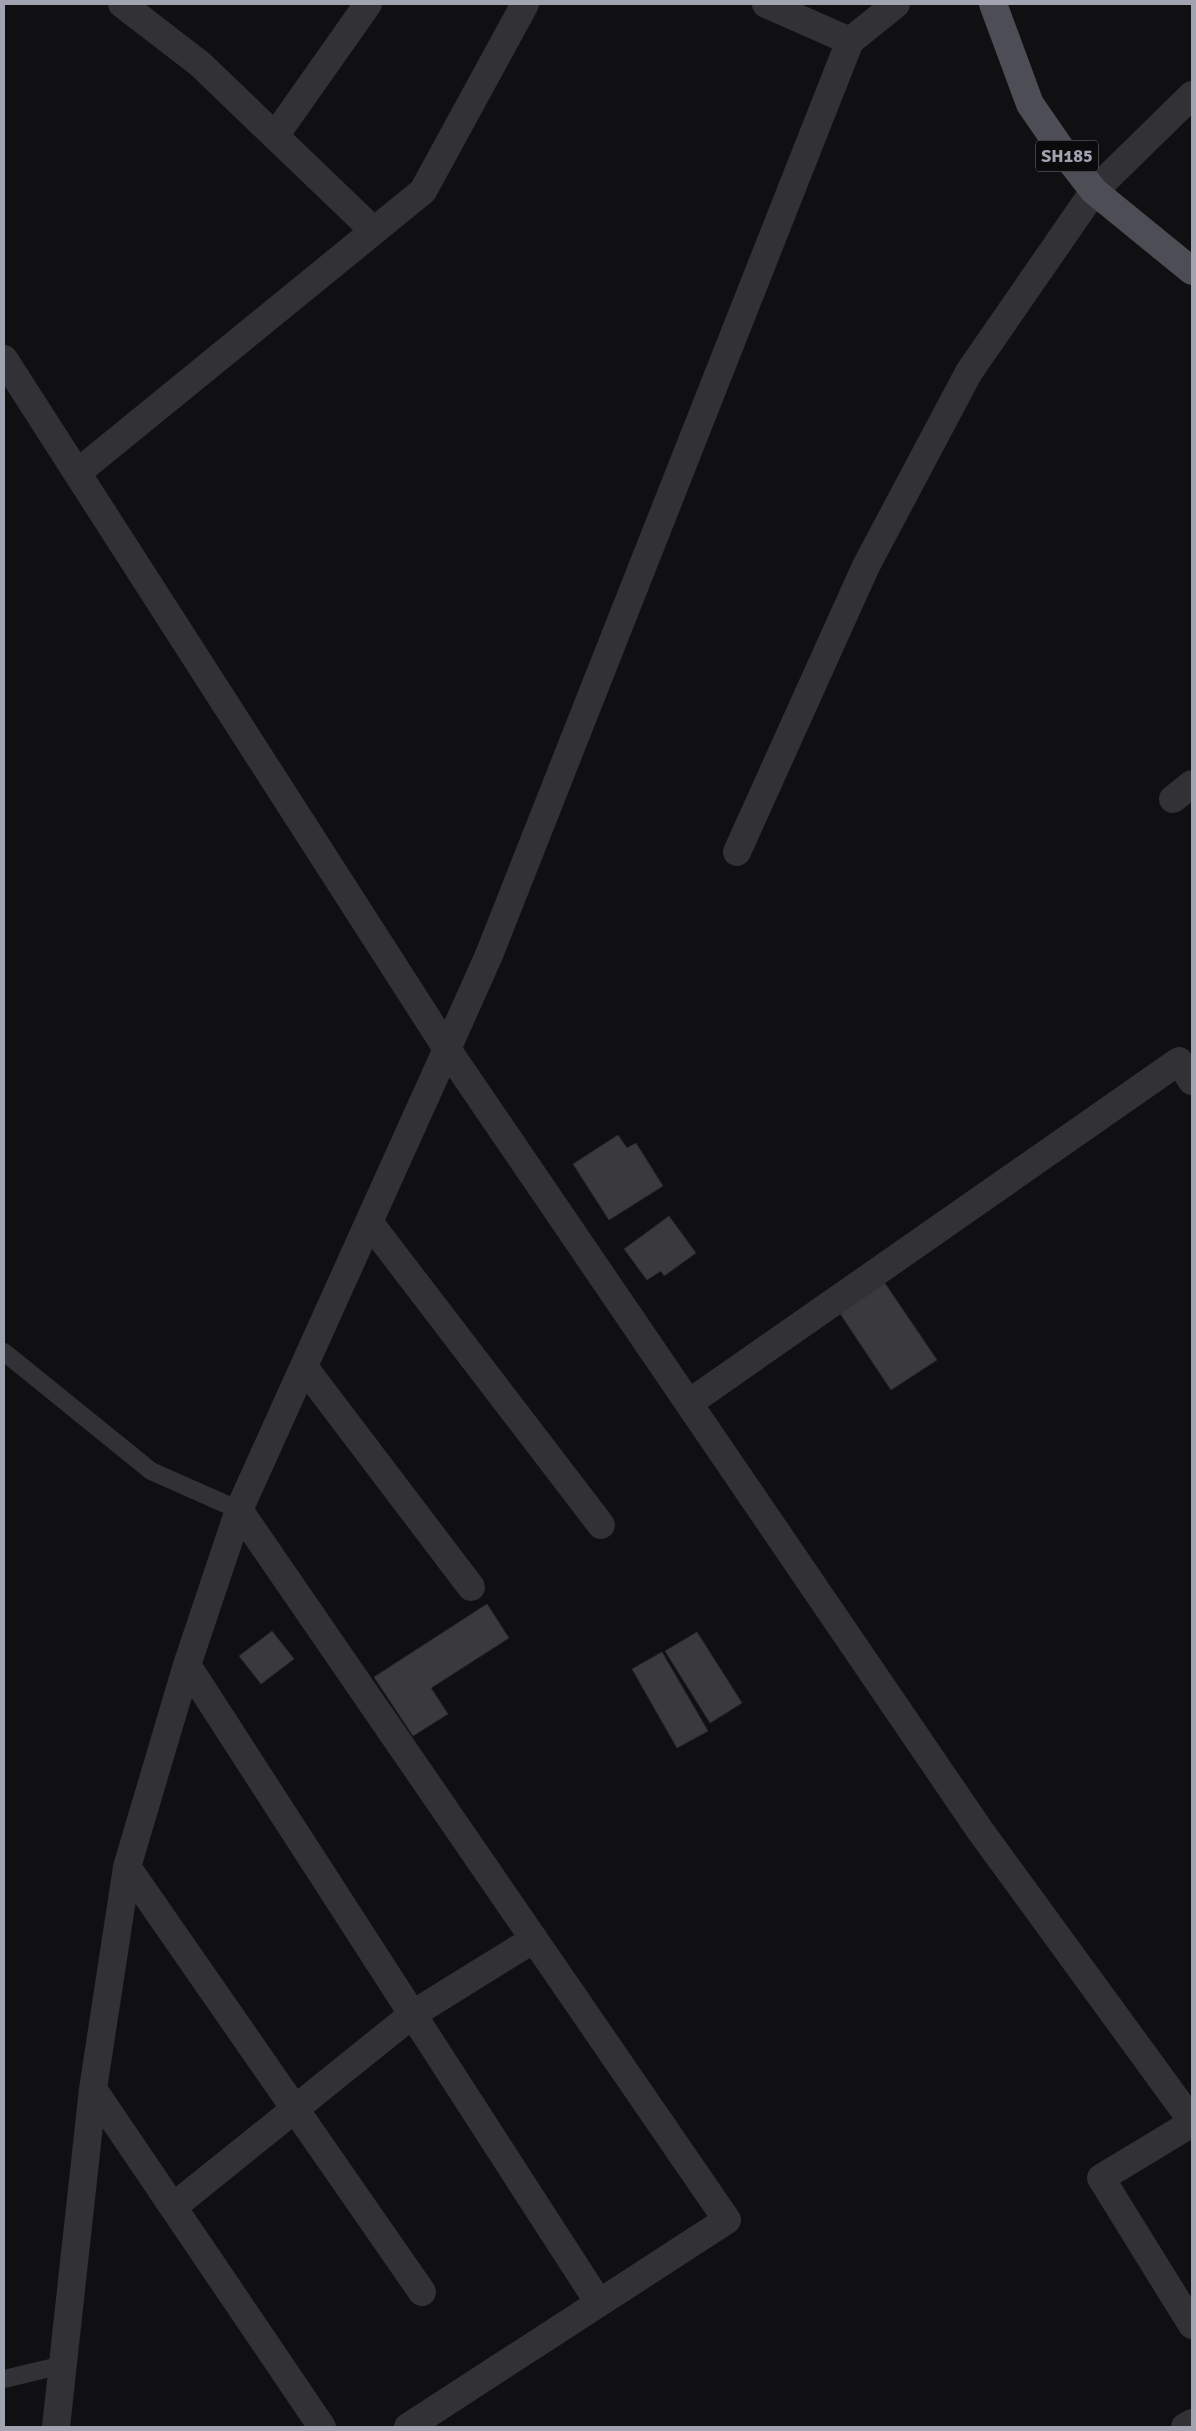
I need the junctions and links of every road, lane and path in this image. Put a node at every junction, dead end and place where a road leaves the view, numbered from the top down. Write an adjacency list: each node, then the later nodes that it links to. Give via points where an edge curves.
1 (122, 4): 9 (street, via 200,64)
2 (368, 4): 9 (street)
3 (525, 4): 11 (street, via 423,192)
4 (766, 4): 7 (street)
5 (896, 4): 7 (street)
6 (993, 4): 10 (main road, SH185, via 1030,104)
7 (850, 41): 16 (street, via 496,937)
8 (1192, 95): 10 (street)
9 (275, 136): 11 (street)
10 (1094, 190): 12 (main road, SH185); 15 (street, via 969,372 866,566)
11 (374, 231): 14 (street)
12 (1192, 270)
13 (4, 359): 14 (street)
14 (77, 473): 16 (street)
15 (737, 852)
16 (447, 1049): 18 (street); 21 (street)
17 (1192, 1082): 21 (street, via 1179,1061)
18 (369, 1222): 20 (street); 23 (street)
19 (4, 1352): 22 (lane, via 151,1471)
20 (304, 1367): 22 (street); 24 (street)
21 (689, 1403): 31 (street, via 979,1829)
22 (239, 1510): 25 (street); 27 (street)
23 (601, 1525)
24 (471, 1588)
25 (188, 1665): 26 (street); 28 (street)
26 (127, 1867): 29 (street); 30 (street)
27 (534, 1939): 28 (street); 34 (street, via 727,2220)
28 (413, 2014): 30 (street); 34 (street)
29 (93, 2089): 32 (street); 36 (street)
30 (296, 2110): 32 (street); 33 (street)
31 (1192, 2122): 35 (street, via 1101,2178)
32 (173, 2207): 41 (street)
33 (422, 2292)
34 (599, 2303): 39 (street)
35 (1192, 2324)
36 (63, 2365): 37 (lane); 40 (street)
37 (4, 2379)
38 (1192, 2423): 42 (street)
39 (422, 2424)
40 (56, 2427)
41 (322, 2427)
42 (1185, 2427)

